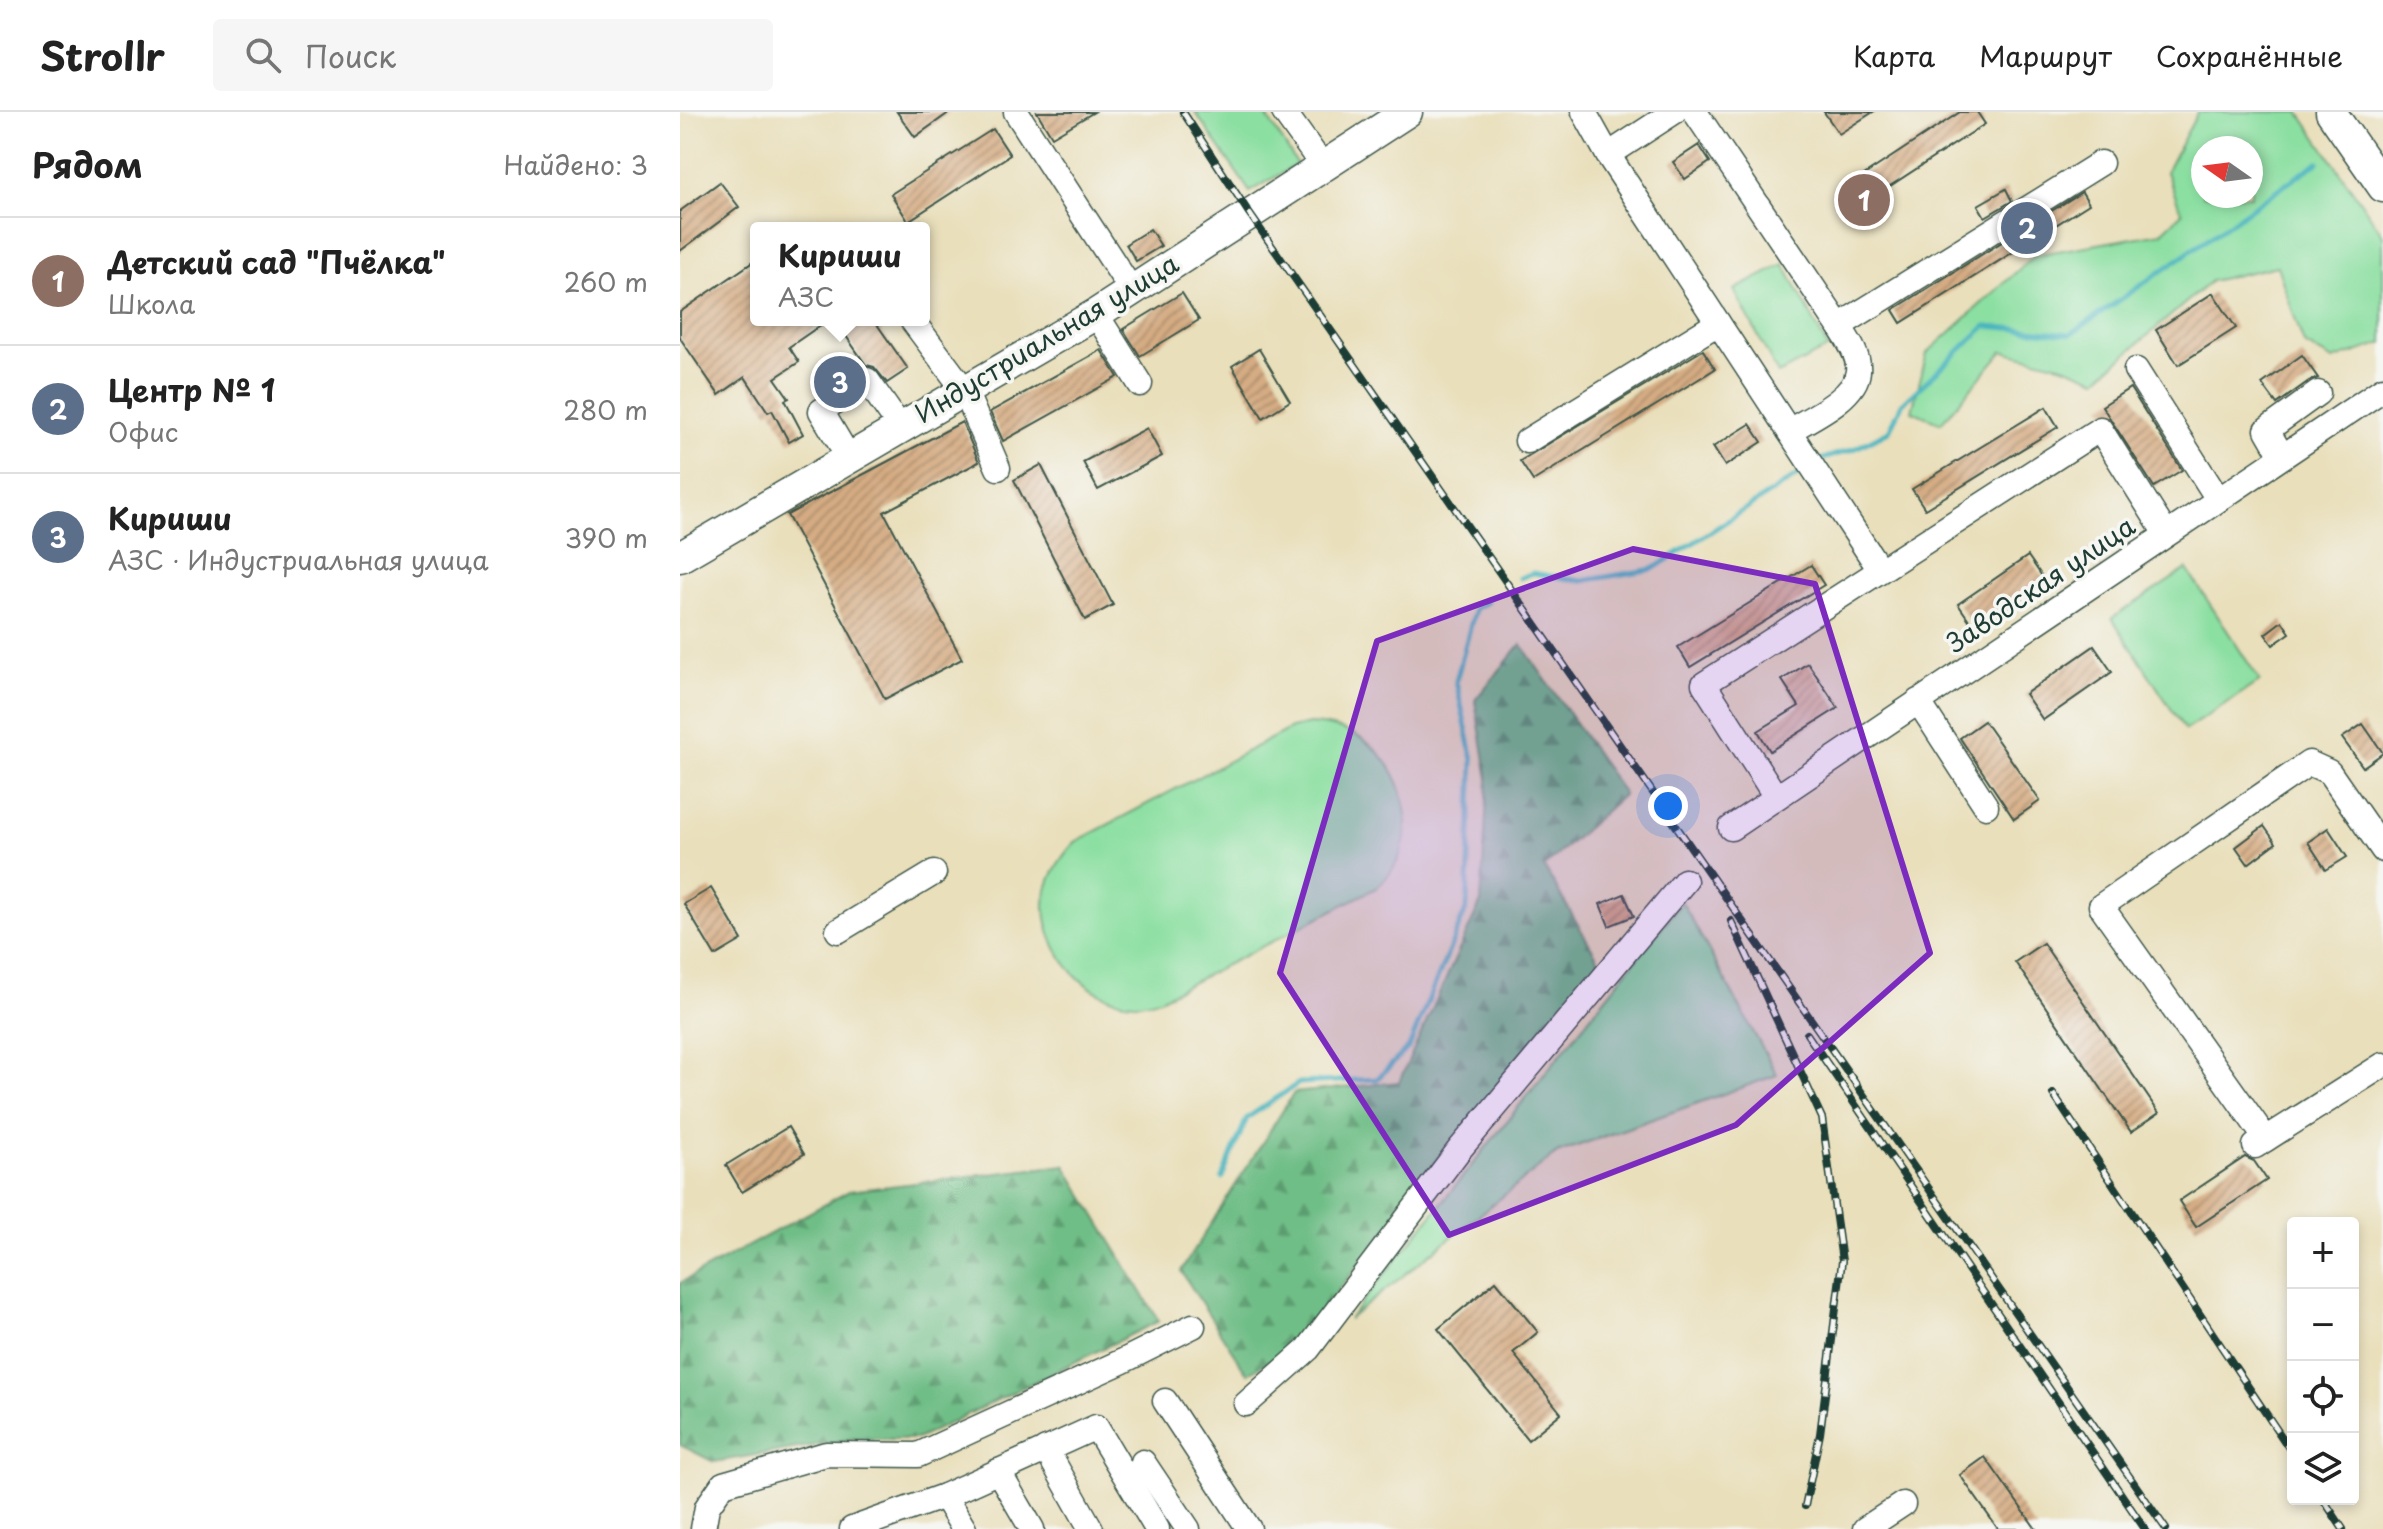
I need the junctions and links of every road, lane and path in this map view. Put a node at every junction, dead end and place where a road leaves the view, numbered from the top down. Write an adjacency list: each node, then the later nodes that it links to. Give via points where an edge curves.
1 (1016, 112): 14 (street)
2 (1284, 112): 12 (street)
3 (1407, 112): 12 (main road, Индустриальная улица)
4 (1584, 112): 10 (street)
5 (1674, 112): 10 (street)
6 (1695, 112): 18 (street)
7 (2331, 112): 13 (main road)
8 (2355, 112): 9 (main road)
9 (2383, 153)
10 (1608, 155): 16 (street)
11 (2101, 163): 18 (street)
12 (1322, 165): 14 (main road, Индустриальная улица)
13 (2383, 187)
14 (1132, 291): 15 (main road, Индустриальная улица)
15 (1096, 314): 20 (street); 22 (main road, Индустриальная улица)
16 (1718, 323): 25 (street); 26 (street)
17 (916, 326): 22 (street)
18 (1839, 326): 25 (street, via 1858,371 1852,388)
19 (2136, 370): 30 (street)
20 (1140, 384)
21 (2383, 389): 27 (street, Заводская улица)
22 (965, 391): 24 (main road, Индустриальная улица); 29 (street)
23 (2318, 393): 27 (street, via 2267,430)
24 (900, 427): 28 (main road, Индустриальная улица); 28 (street, via 867,380 821,411)
25 (1789, 431): 33 (street)
26 (1527, 441)
27 (2282, 456): 30 (street, Заводская улица)
28 (849, 458): 32 (main road, Индустриальная улица)
29 (998, 468)
30 (2218, 499): 31 (street, Заводская улица)
31 (2166, 534): 33 (street, via 2100,429); 34 (street, Заводская улица)
32 (680, 557)
33 (1880, 570): 35 (street, via 1704,684)
34 (1918, 701): 35 (street, Заводская улица); 36 (street)
35 (1776, 797): 37 (street, Заводская улица)
36 (1986, 806)
37 (1731, 828)
38 (2383, 850): 42 (street, via 2329,772 2309,763 2101,906 2260,1143)
39 (934, 873): 41 (street)
40 (1685, 881): 45 (street, via 1459,1150 1308,1349)
41 (838, 931)
42 (2383, 1065)
43 (1193, 1326): 52 (street, via 918,1455 826,1454 723,1484 707,1507)
44 (1165, 1401): 59 (street)
45 (1246, 1404)
46 (1046, 1449): 48 (street); 56 (street); 57 (street, via 1096,1427)
47 (1143, 1462): 58 (street)
48 (998, 1471): 49 (street); 55 (street)
49 (944, 1496): 51 (street); 54 (street)
50 (1903, 1504): 60 (street)
51 (905, 1520): 53 (street)
52 (703, 1529)
53 (853, 1529)
54 (964, 1529)
55 (1032, 1529)
56 (1091, 1529)
57 (1157, 1529)
58 (1188, 1529)
59 (1249, 1529)
60 (1865, 1529)

